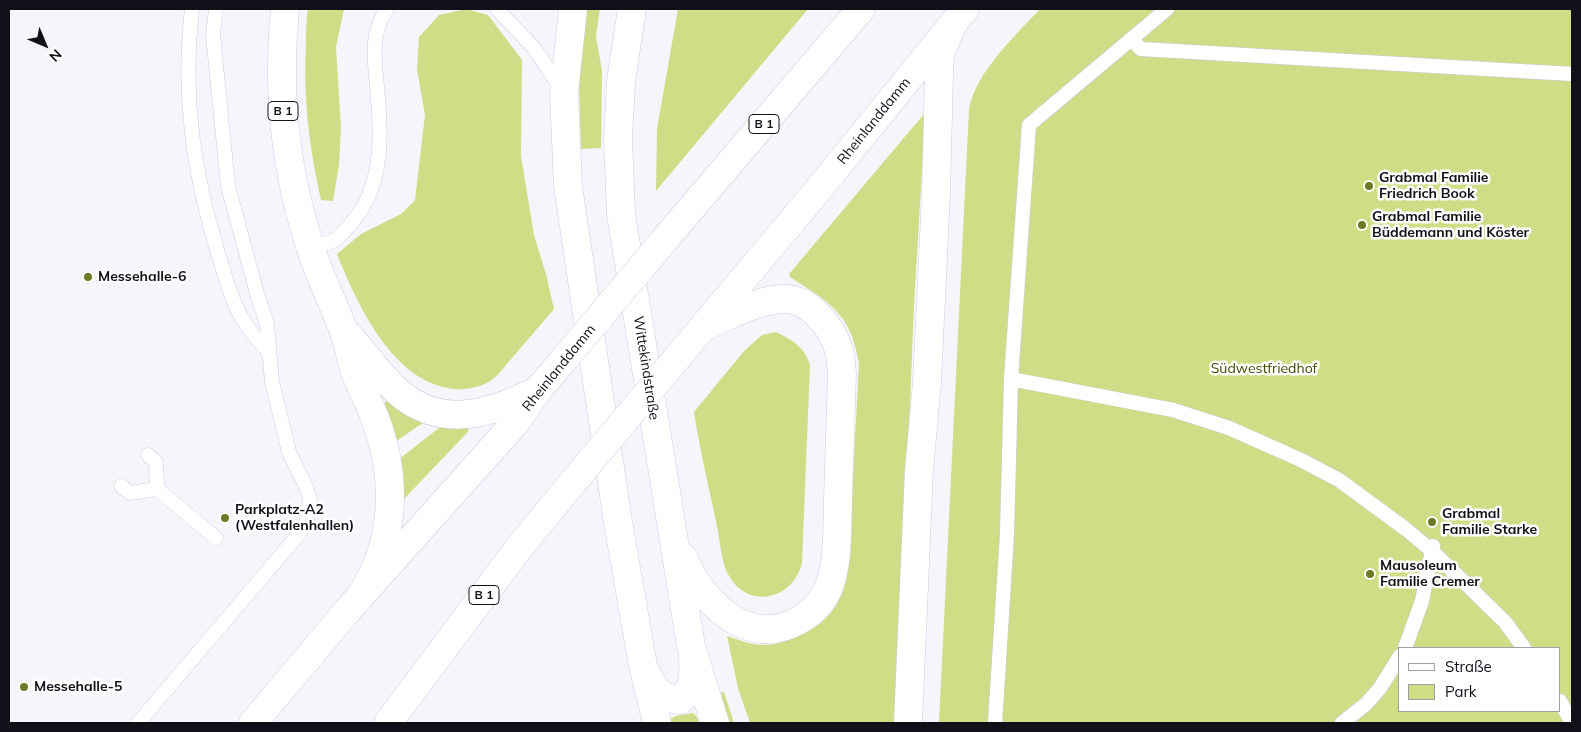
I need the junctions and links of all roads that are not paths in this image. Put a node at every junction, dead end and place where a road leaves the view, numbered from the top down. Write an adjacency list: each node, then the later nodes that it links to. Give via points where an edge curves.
1 (192, 9): 17 (lane, via 188,52 189,118 197,171 235,304 244,322)
2 (216, 9): 17 (lane, via 213,35 228,186 267,324)
3 (285, 9): 14 (main road, B 1, via 281,43 284,117 290,164)
4 (387, 9): 14 (lane, via 380,18 375,38 380,138 376,175 370,194 357,216 335,240)
5 (497, 9): 13 (lane, via 534,48)
6 (573, 9): 13 (main road)
7 (632, 9): 23 (main road, Wittekindstraße, via 621,81 618,140 622,214)
8 (861, 9): 19 (main road, Rheinlanddamm / B 1, bridge)
9 (1167, 9): 11 (lane)
10 (959, 16): 15 (main road, Rheinlanddamm / B 1); 39 (main road, via 940,52 928,372 919,471)
11 (1131, 40): 12 (lane, via 1141,49); 18 (lane, via 1029,125)
12 (1572, 74)
13 (564, 93): 31 (main road, via 568,186)
14 (310, 246): 16 (main road, B 1)
15 (704, 327): 23 (main road, B 1, via 781,298 796,300 806,306 823,320 833,335 840,351 842,373 836,552 829,588 821,602 799,620 784,627 749,627 732,619 696,583); 36 (main road, Rheinlanddamm / B 1, bridge, via 518,549)
16 (344, 330): 19 (main road, B 1, via 388,383 406,398 440,413 477,414 510,404); 26 (main road, B 1, via 354,370 376,419 389,474 388,528 382,555)
17 (270, 354): 34 (lane, via 272,382 289,452 310,500 306,523)
18 (1012, 379): 25 (lane, via 1173,410 1229,428 1339,480); 40 (lane, via 1007,535)
19 (538, 390): 26 (main road, Rheinlanddamm / B 1, via 516,422)
20 (148, 455): 22 (lane, via 156,462)
21 (121, 486): 22 (lane, via 130,493)
22 (157, 489): 24 (lane)
23 (673, 537): 27 (main road, Wittekindstraße)
24 (216, 538)
25 (1432, 548): 28 (lane, via 1422,600); 29 (lane, via 1505,622)
26 (358, 599): 35 (main road, Rheinlanddamm / B 1)
27 (691, 646): 31 (main road, via 693,679 691,687 680,700 660,695); 38 (main road, Wittekindstraße)
28 (1405, 647)
29 (1523, 647)
30 (1398, 659): 41 (lane, via 1366,704)
31 (643, 666): 37 (main road)
32 (1561, 703): 33 (lane)
33 (1572, 722)
34 (138, 723)
35 (253, 723)
36 (388, 723)
37 (657, 723)
38 (715, 723)
39 (908, 723)
40 (995, 723)
41 (1342, 723)

